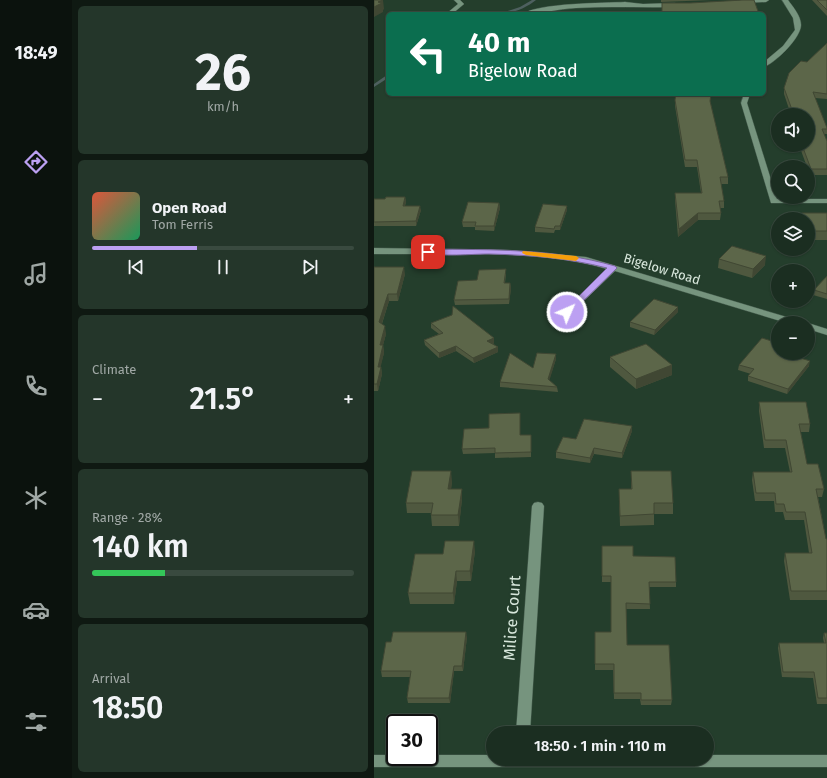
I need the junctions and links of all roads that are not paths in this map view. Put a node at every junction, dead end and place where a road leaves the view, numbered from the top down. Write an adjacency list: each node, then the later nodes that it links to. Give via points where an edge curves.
1 (457, 0): 8 (street, via 461,4)
2 (766, 0): 4 (street)
3 (785, 0): 10 (street, via 795,14 799,26 795,36)
4 (739, 3)
5 (680, 5): 6 (street)
6 (643, 6): 7 (street); 9 (street, via 574,6)
7 (614, 11)
8 (451, 12)
9 (533, 12)
10 (766, 63)
11 (746, 96): 12 (street, via 744,103 774,201)
12 (827, 201)
13 (374, 251): 14 (street, Bigelow Road, via 516,252 572,258)
14 (613, 268): 15 (street); 16 (street, Bigelow Road)
15 (567, 312)
16 (774, 316)
17 (815, 328): 18 (street)
18 (827, 332)
19 (538, 506): 20 (street, Milice Court)
20 (523, 726)
21 (486, 760): 22 (street)
22 (374, 761)
23 (714, 761): 24 (street)
24 (827, 761)

